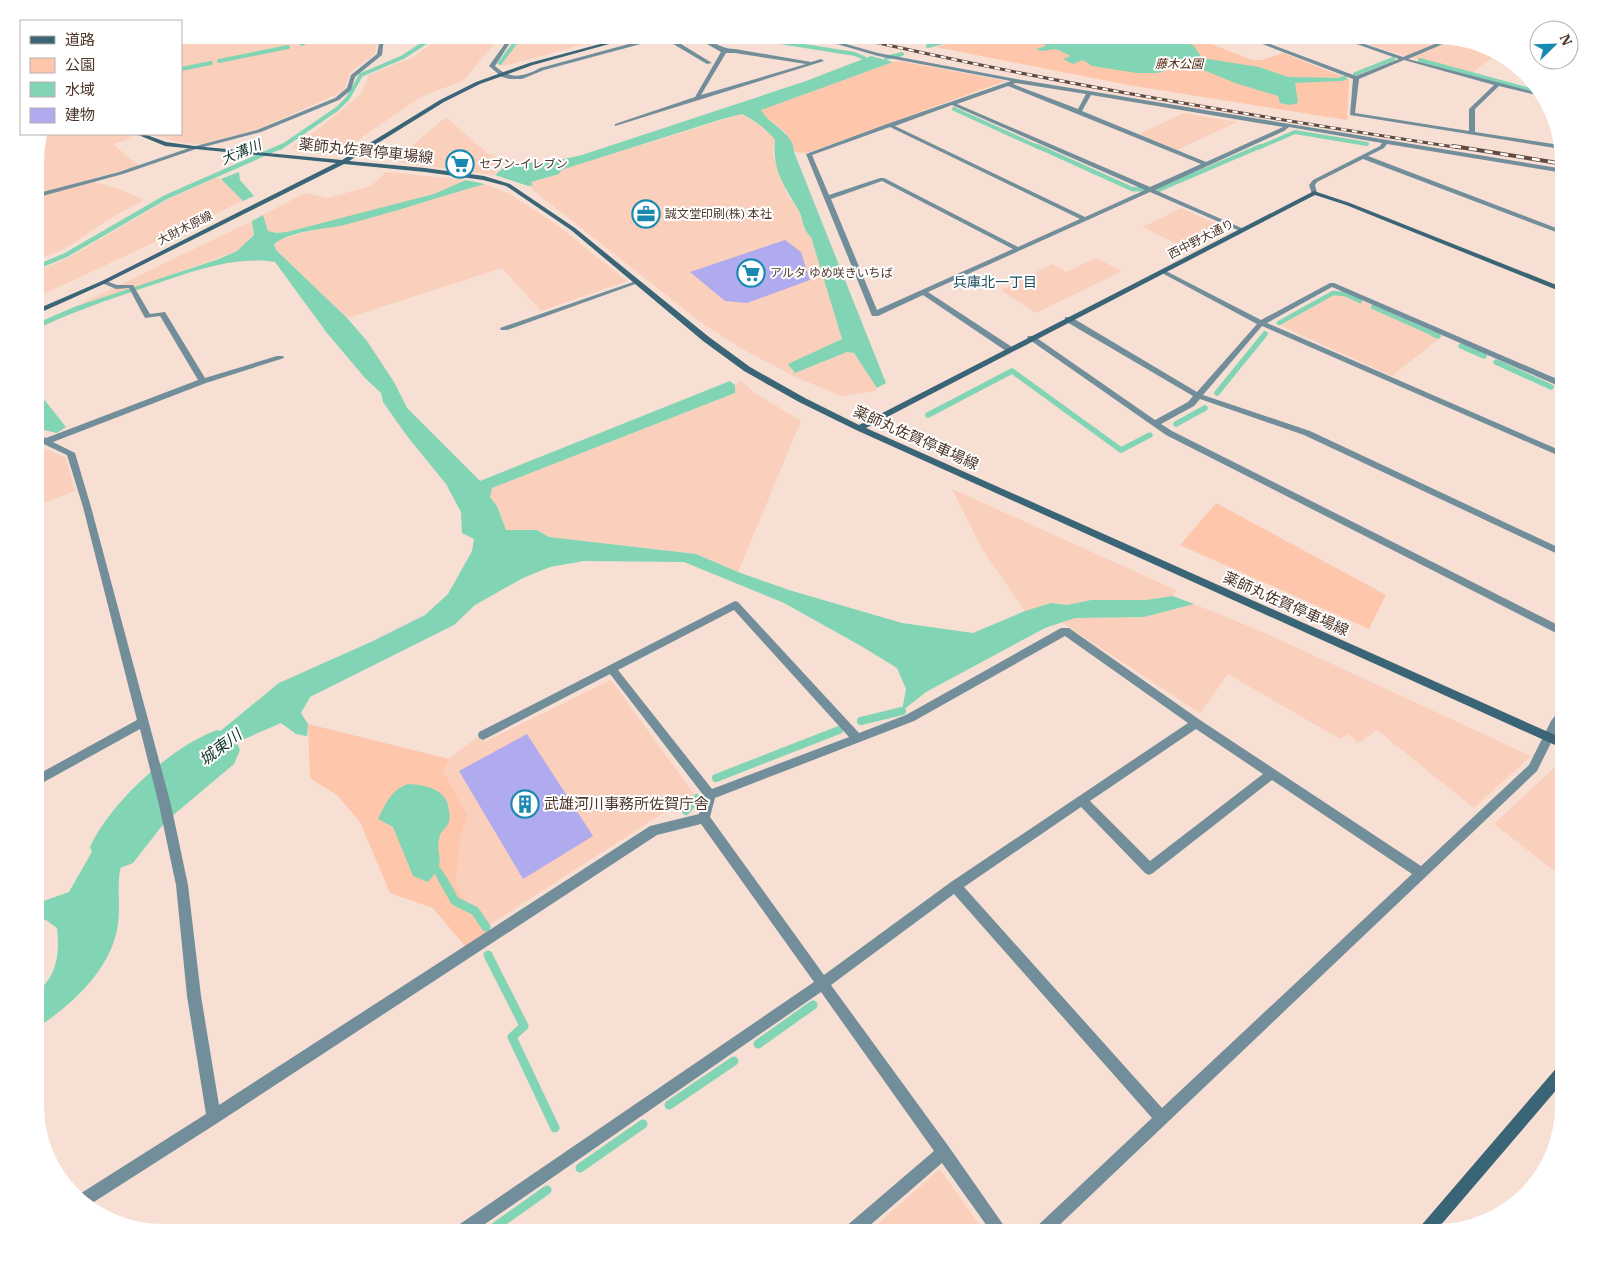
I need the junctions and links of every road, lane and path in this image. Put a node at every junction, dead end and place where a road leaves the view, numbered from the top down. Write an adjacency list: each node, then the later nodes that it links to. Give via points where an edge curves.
1 (381, 44): 33 (street, via 379,55 353,76 349,90 337,99 260,132)
2 (507, 44): 16 (street, via 492,66)
3 (608, 44): 16 (street, 大財木原線)
4 (637, 44): 16 (street, via 542,70 530,77 517,79)
5 (679, 44): 14 (street)
6 (709, 44): 11 (street)
7 (841, 44): 18 (street)
8 (1265, 44): 17 (street)
9 (1360, 44): 12 (street)
10 (1440, 44): 12 (street)
11 (724, 52): 15 (street); 23 (street)
12 (1404, 59): 17 (street); 20 (street)
13 (820, 61): 15 (street)
14 (709, 63)
15 (811, 64): 23 (street)
16 (503, 74): 35 (street, 大財木原線, via 442,101)
17 (1356, 78): 29 (street, via 1352,114)
18 (1016, 81): 19 (street); 21 (street)
19 (1008, 84): 24 (street); 25 (street)
20 (1497, 85): 22 (street); 29 (street, via 1472,109)
21 (1089, 93): 25 (street); 28 (street)
22 (1533, 94)
23 (697, 98): 26 (street)
24 (951, 103): 27 (street); 38 (street)
25 (1079, 112): 36 (street)
26 (618, 125)
27 (889, 125): 41 (street, via 809,154); 42 (street)
28 (1287, 126): 31 (street); 36 (street)
29 (1472, 133): 32 (street)
30 (142, 135): 33 (street, via 164,144)
31 (1385, 142): 34 (street); 37 (street)
32 (1554, 145)
33 (194, 148): 35 (street, 薬師丸佐賀停車場線); 39 (street)
34 (1364, 157): 40 (street, via 1315,181 1312,185); 44 (street)
35 (343, 162): 47 (street, 大財木原線); 48 (street, 薬師丸佐賀停車場線, via 465,175 508,185 573,229)
36 (1206, 164): 38 (street)
37 (1555, 170)
38 (1148, 190): 42 (street); 43 (street)
39 (44, 194)
40 (1314, 194): 43 (street, 西中野大通り); 49 (street, via 1348,204)
41 (827, 198): 45 (street, via 882,179); 50 (street, via 875,314)
42 (1085, 219): 45 (street)
43 (1242, 230): 46 (street, 西中野大通り)
44 (1555, 230)
45 (1017, 249): 50 (street)
46 (1162, 271): 52 (street, 西中野大通り); 53 (street)
47 (104, 282): 51 (street, 大財木原線); 58 (street, via 116,288 131,286 148,316 162,314)
48 (638, 282): 54 (street); 62 (street, 薬師丸佐賀停車場線, via 747,369)
49 (1555, 287)
50 (923, 292): 56 (street)
51 (44, 309)
52 (1068, 319): 55 (street, 西中野大通り); 60 (street)
53 (1261, 323): 59 (street, via 1332,284); 60 (street); 65 (street)
54 (504, 328)
55 (1031, 338): 56 (street, 西中野大通り); 61 (street)
56 (1009, 349): 62 (street, 西中野大通り)
57 (280, 358): 58 (street)
58 (203, 381): 64 (street)
59 (1555, 381)
60 (1199, 396): 61 (street, via 1192,404); 66 (street, via 1307,432)
61 (1154, 424): 67 (street)
62 (859, 428): 73 (street, 薬師丸佐賀停車場線)
63 (44, 440): 64 (street)
64 (47, 441): 69 (street, via 70,453 87,507)
65 (1555, 452)
66 (1555, 550)
67 (1555, 628)
68 (612, 668): 72 (street); 74 (street, via 735,605); 78 (street)
69 (142, 723): 77 (street); 85 (street, via 165,805 182,885 194,996)
70 (1196, 723): 74 (street, via 1065,631 910,718); 76 (street); 79 (street)
71 (1555, 723): 73 (street)
72 (483, 735)
73 (1550, 737): 75 (street, 薬師丸佐賀停車場線); 81 (street, via 1533,768)
74 (857, 738): 78 (street)
75 (1555, 740)
76 (1272, 774): 79 (street, via 1149,869); 81 (street)
77 (44, 777)
78 (710, 795): 80 (street)
79 (1081, 800): 82 (street)
80 (704, 818): 83 (street); 85 (street, via 654,830)
81 (1422, 874): 86 (street)
82 (955, 886): 83 (street); 86 (street)
83 (822, 984): 87 (street); 89 (street)
84 (1555, 1080): 93 (street)
85 (214, 1117): 88 (street)
86 (1162, 1118): 92 (street)
87 (944, 1152): 90 (street); 91 (street)
88 (89, 1199)
89 (472, 1224)
90 (860, 1224)
91 (995, 1224)
92 (1050, 1224)
93 (1432, 1224)

